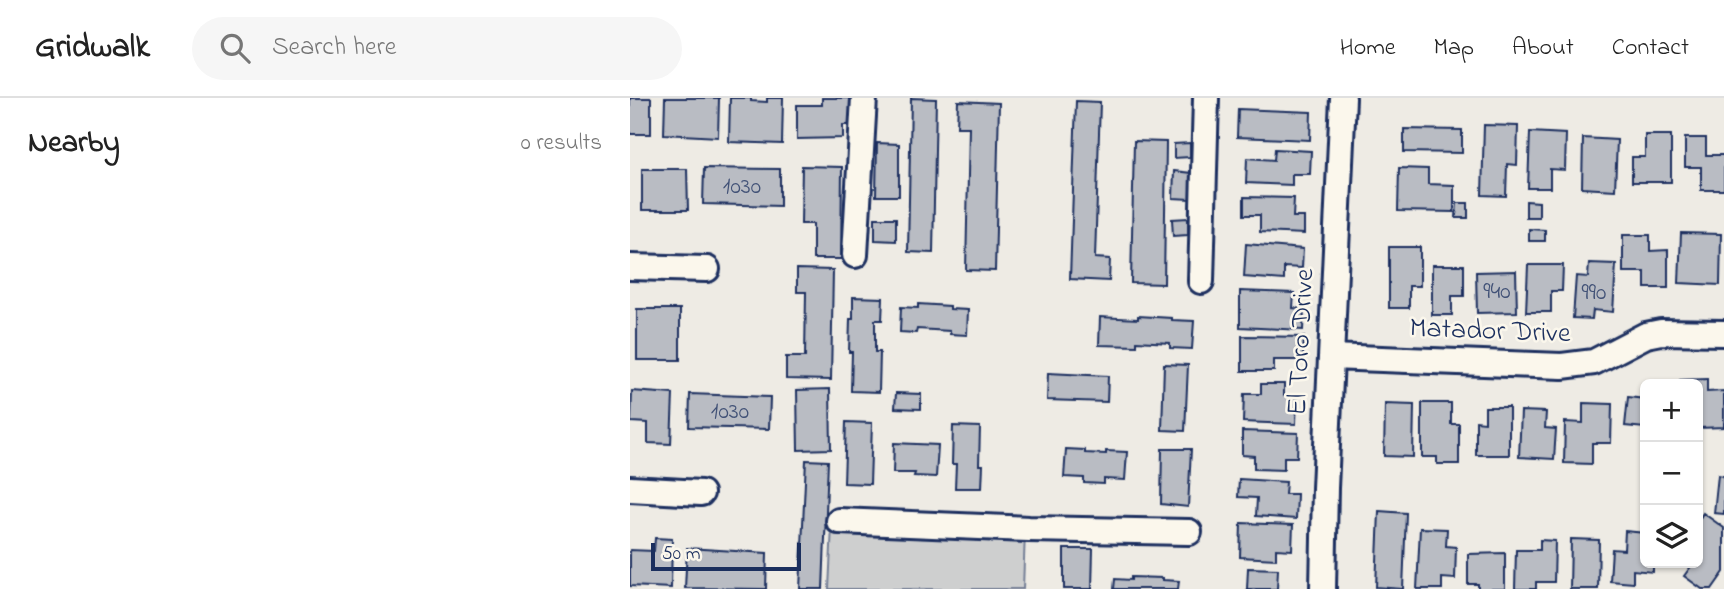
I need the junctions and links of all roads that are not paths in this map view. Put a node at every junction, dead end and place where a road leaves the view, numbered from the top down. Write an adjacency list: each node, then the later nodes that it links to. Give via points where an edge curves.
1 (864, 98): 4 (street)
2 (1206, 98): 7 (street)
3 (1343, 98): 9 (street, El Toro Drive)
4 (855, 255)
5 (630, 267): 6 (street)
6 (707, 269)
7 (1201, 281)
8 (1724, 333): 9 (street, Matador Drive, via 1646,335 1594,362 1562,366)
9 (1332, 357): 14 (street, El Toro Drive)
10 (630, 489): 11 (street)
11 (701, 493)
12 (839, 521): 13 (street)
13 (1189, 532)
14 (1322, 589)

